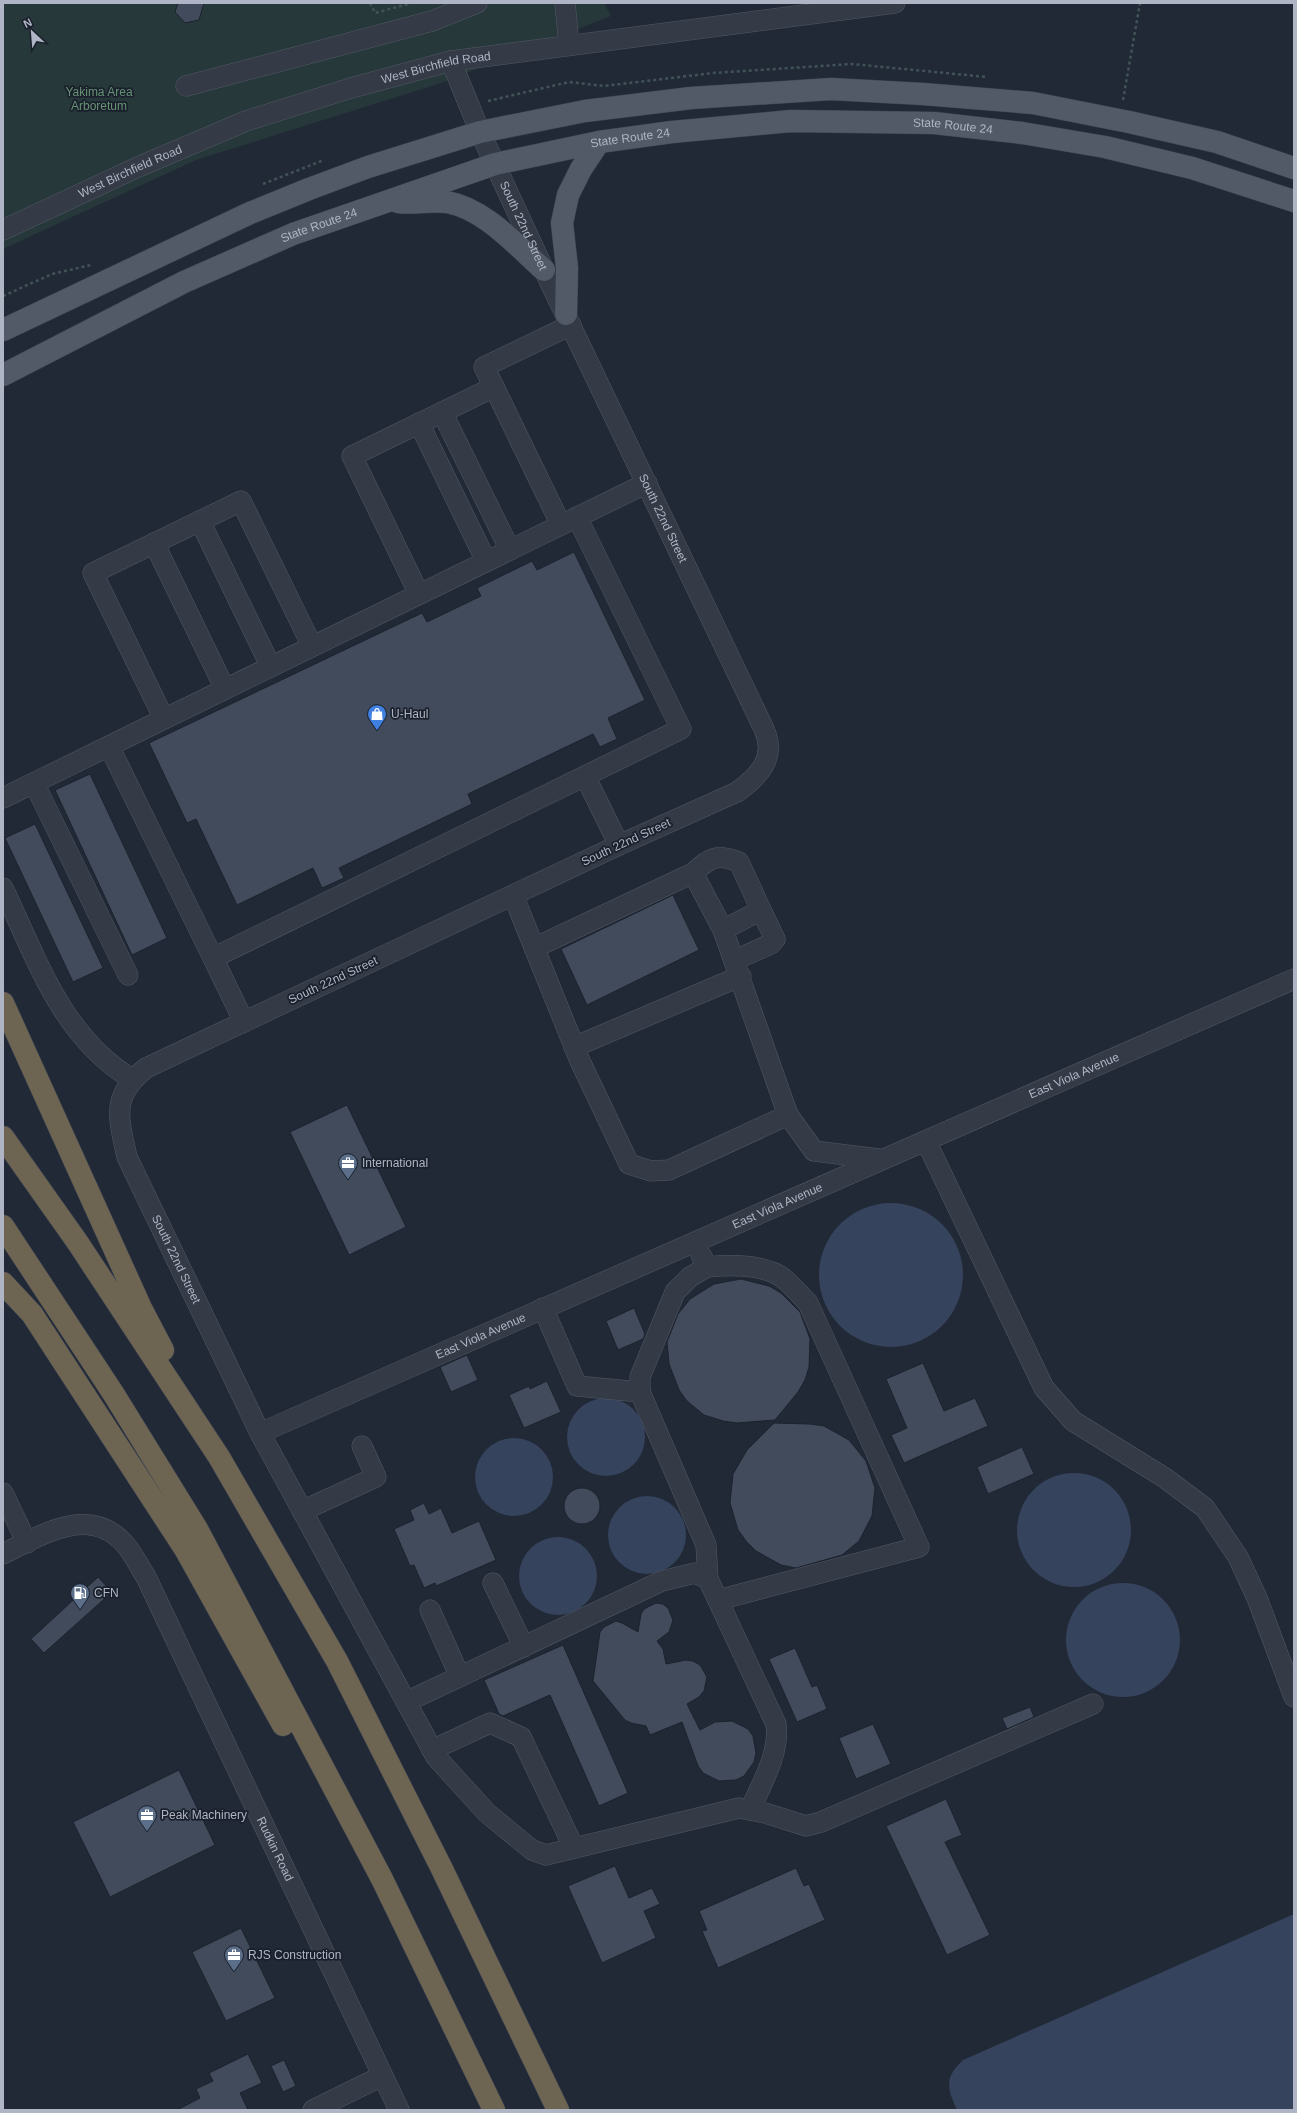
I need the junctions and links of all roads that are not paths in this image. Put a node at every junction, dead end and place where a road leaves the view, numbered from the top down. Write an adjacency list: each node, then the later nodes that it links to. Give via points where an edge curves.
1 (477, 3): 6 (street, via 432,21)
2 (565, 3): 4 (street)
3 (895, 3): 4 (street, West Birchfield Road)
4 (569, 45): 5 (street, West Birchfield Road)
5 (451, 61): 7 (street, South 22nd Street); 13 (street, West Birchfield Road, via 351,88 246,121 138,167)
6 (186, 86)
7 (480, 132): 9 (street, South 22nd Street); 10 (main road, via 585,111 668,101 831,89 1033,103 1217,142); 16 (main road, via 368,167 278,201)
8 (599, 142): 9 (main road, State Route 24); 12 (main road, State Route 24, via 672,132 791,121 934,123 1022,133 1105,147 1192,168); 15 (main road, via 568,195 562,223 567,268)
9 (495, 164): 11 (main road, State Route 24); 14 (street, South 22nd Street)
10 (1294, 168)
11 (389, 200): 14 (main road, via 412,204 446,202 467,208 497,228); 17 (main road, State Route 24, via 293,234 184,282)
12 (1294, 201)
13 (3, 230)
14 (544, 270): 15 (street, South 22nd Street)
15 (568, 320): 18 (street, via 484,367); 21 (street, South 22nd Street)
16 (3, 330)
17 (3, 375)
18 (494, 387): 19 (street); 23 (street)
19 (442, 412): 20 (street); 25 (street)
20 (419, 423): 26 (street); 27 (street, via 352,456)
21 (647, 483): 23 (street); 36 (street, South 22nd Street, via 764,729 768,746 767,761 750,782 737,792)
22 (200, 521): 24 (street); 28 (street, via 241,501); 29 (street)
23 (569, 521): 25 (street); 33 (street, via 681,729)
24 (154, 543): 30 (street); 31 (street, via 93,573)
25 (510, 550): 26 (street)
26 (486, 561): 27 (street)
27 (419, 594): 28 (street)
28 (312, 646): 29 (street)
29 (271, 667): 30 (street)
30 (225, 689): 31 (street)
31 (164, 719): 32 (street)
32 (110, 746): 34 (street); 43 (street)
33 (585, 776): 36 (street); 43 (street)
34 (34, 783): 35 (street); 45 (street)
35 (3, 798)
36 (619, 845): 39 (street, South 22nd Street)
37 (693, 873): 40 (street, via 709,859 725,857 739,862); 41 (street); 42 (street)
38 (3, 888): 50 (street, via 68,1020 99,1056)
39 (513, 895): 42 (street); 48 (street, South 22nd Street)
40 (761, 910): 41 (street); 44 (street, via 775,939)
41 (723, 930): 44 (street)
42 (534, 948): 49 (street)
43 (213, 958): 48 (street)
44 (738, 968): 49 (street); 51 (street)
45 (128, 975)
46 (1294, 979): 53 (street, East Viola Avenue)
47 (3, 1003): 63 (highway, via 141,1308)
48 (244, 1022): 50 (street, South 22nd Street, via 146,1068)
49 (574, 1047): 51 (street, via 629,1164 651,1171 669,1170)
50 (132, 1079): 61 (street, South 22nd Street, via 120,1100 119,1123 127,1156)
51 (788, 1115): 54 (street, via 814,1151)
52 (3, 1137): 63 (highway, via 78,1243)
53 (926, 1140): 54 (street, East Viola Avenue); 74 (street, via 1044,1388 1073,1421 1165,1478 1205,1508 1238,1558 1257,1598)
54 (879, 1159): 56 (street, East Viola Avenue)
55 (3, 1226): 80 (highway, via 113,1393 197,1529)
56 (695, 1242): 57 (street); 59 (street, East Viola Avenue)
57 (707, 1267): 60 (street, via 675,1292 640,1377); 70 (street, via 734,1265 773,1272 808,1302 918,1547)
58 (3, 1284): 80 (highway, via 32,1314 186,1549 312,1776)
59 (543, 1308): 60 (street, via 577,1386); 61 (street, East Viola Avenue)
60 (640, 1392): 68 (street, via 706,1545)
61 (260, 1433): 65 (street, South 22nd Street)
62 (362, 1446): 65 (street, via 376,1477)
63 (219, 1457): 85 (highway, via 337,1661 441,1867)
64 (4, 1499): 66 (street)
65 (302, 1511): 75 (street, South 22nd Street)
66 (27, 1543): 67 (street); 81 (street, Rudkin Road, via 73,1524 88,1524 110,1531 124,1543 146,1577)
67 (3, 1554)
68 (708, 1579): 70 (street); 72 (street, via 695,1573 662,1581)
69 (493, 1583): 72 (street)
70 (718, 1600): 78 (street, via 776,1724 778,1738 773,1756)
71 (430, 1610): 73 (street)
72 (524, 1647): 73 (street)
73 (460, 1677): 75 (street)
74 (1294, 1697)
75 (406, 1702): 77 (street, South 22nd Street)
76 (1093, 1704): 78 (street, South 22nd Street, via 821,1822 806,1826)
77 (432, 1750): 79 (street, South 22nd Street, via 487,1813 532,1850 546,1855); 79 (street, via 490,1723 521,1737)
78 (750, 1810): 79 (street, South 22nd Street, via 739,1808)
79 (574, 1848)
80 (382, 1879): 84 (highway)
81 (382, 2076): 82 (street); 83 (street, Rudkin Road)
82 (313, 2110)
83 (399, 2110)
84 (494, 2110)
85 (558, 2110)

